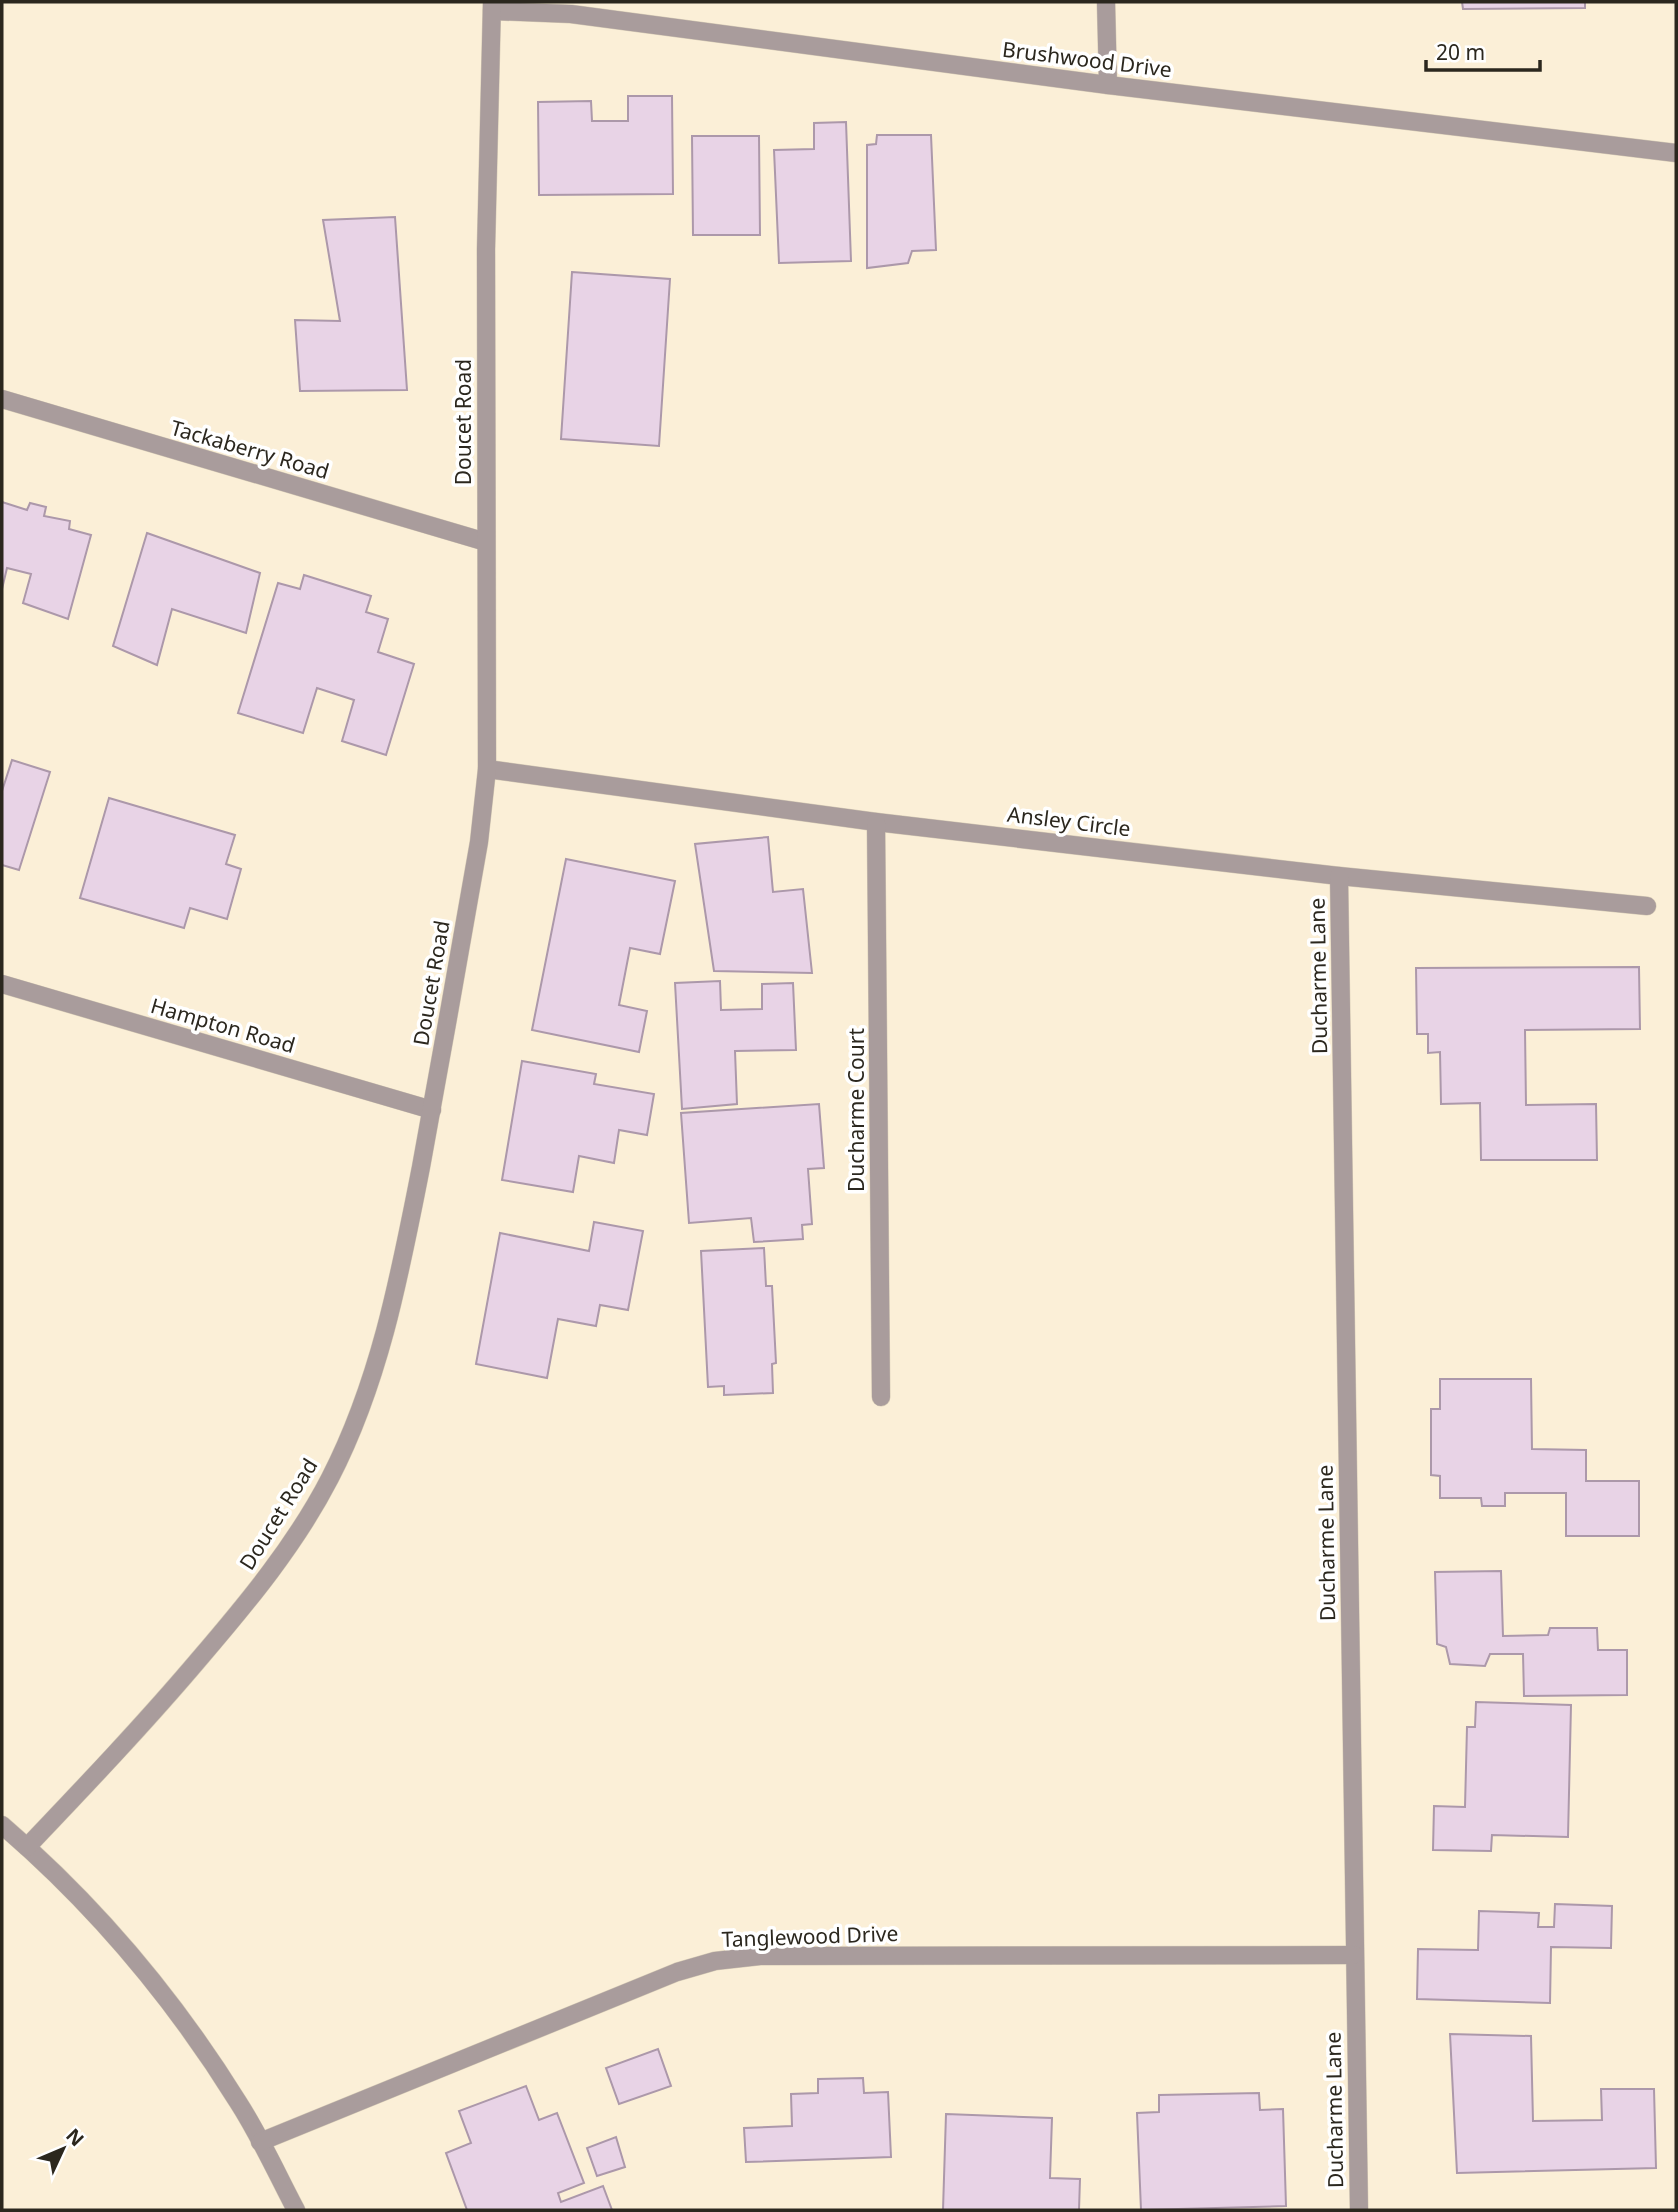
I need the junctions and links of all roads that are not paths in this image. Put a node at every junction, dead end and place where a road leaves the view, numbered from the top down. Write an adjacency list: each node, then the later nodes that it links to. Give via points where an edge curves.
1 (1106, 2): 3 (street)
2 (492, 6): 3 (street, Brushwood Drive); 6 (street, Doucet Road)
3 (1108, 85): 4 (street, Brushwood Drive)
4 (1676, 153)
5 (2, 399): 6 (street, Tackaberry Road)
6 (486, 542): 7 (street, Doucet Road)
7 (487, 769): 8 (street, Ansley Circle); 12 (street, Doucet Road, via 479,842)
8 (876, 822): 9 (street, Ansley Circle); 13 (street, Ducharme Court)
9 (1339, 876): 10 (street, Ansley Circle); 16 (street, Ducharme Lane)
10 (1647, 906)
11 (2, 984): 12 (street, Hampton Road)
12 (432, 1110): 15 (street, Doucet Road, via 398,1287 373,1376 330,1479 256,1592 163,1702)
13 (881, 1397)
14 (2, 1825): 15 (street)
15 (27, 1847): 17 (street, via 108,1928 168,2000)
16 (1354, 1955): 17 (street, Tanglewood Drive, via 760,1956 715,1961 677,1972); 19 (street, Ducharme Lane)
17 (260, 2142): 18 (street)
18 (296, 2210)
19 (1359, 2210)

